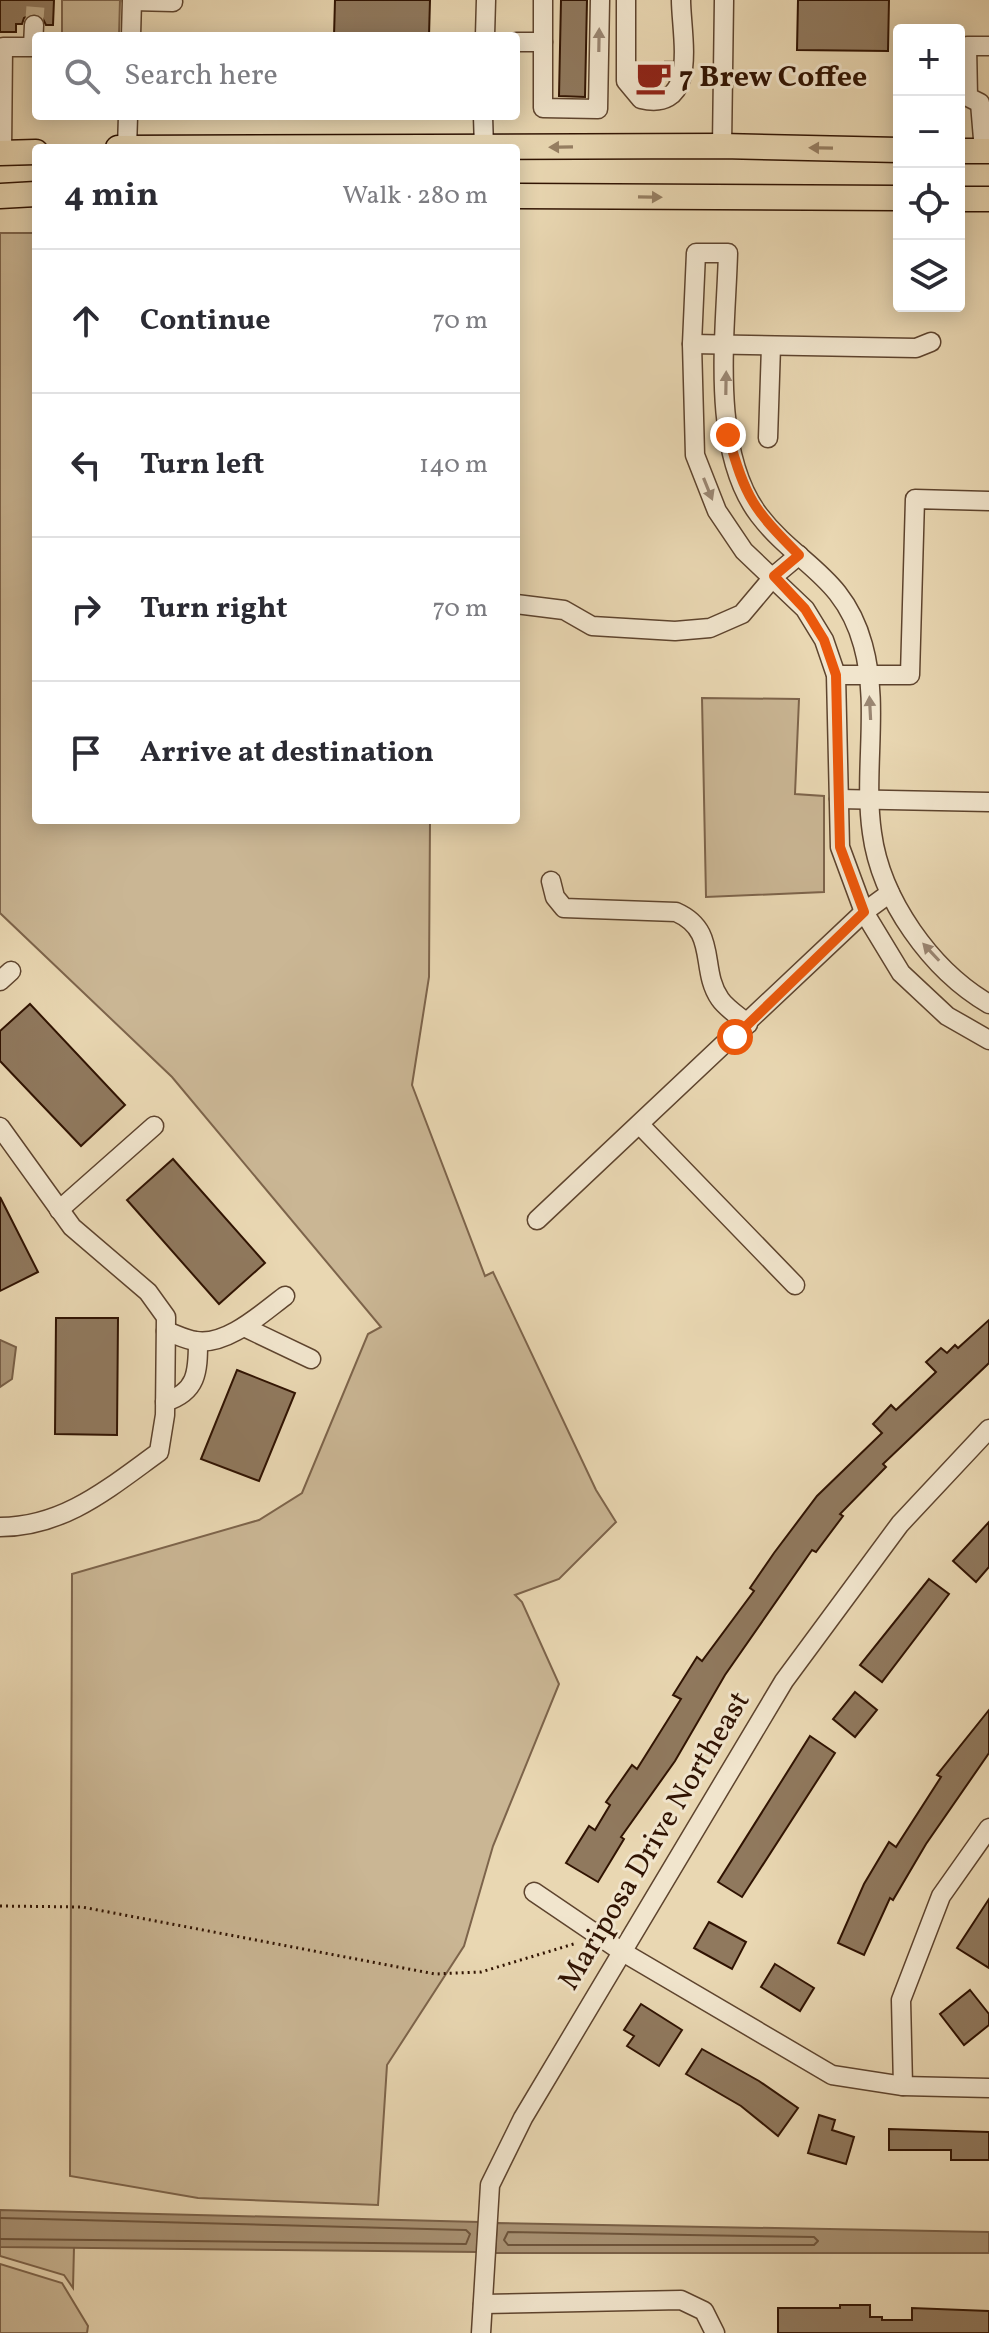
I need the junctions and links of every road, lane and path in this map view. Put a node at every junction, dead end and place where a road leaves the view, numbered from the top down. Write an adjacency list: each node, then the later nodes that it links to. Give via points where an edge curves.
1 (486, 0): 13 (street)
2 (543, 0): 16 (street)
3 (600, 0): 16 (street, one-way to 3, via 543,108 598,109)
4 (626, 0): 14 (street, via 626,81 641,99 659,101 679,88 684,71)
5 (637, 0): 14 (street, via 638,85 650,92 665,90 673,48)
6 (681, 0): 14 (street)
7 (724, 0): 25 (street)
8 (132, 1): 9 (street); 12 (street)
9 (173, 2)
10 (34, 25): 11 (street)
11 (34, 32)
12 (131, 32)
13 (485, 32)
14 (681, 35)
15 (520, 42): 16 (street)
16 (543, 42)
17 (989, 46): 20 (street, via 967,46 968,97)
18 (2, 47): 19 (street); 31 (street)
19 (32, 47)
20 (984, 103): 29 (street)
21 (128, 120): 23 (street)
22 (483, 120): 24 (street)
23 (127, 144)
24 (484, 144)
25 (722, 146): 26 (main road, one-way to 26); 27 (main road, one-way to 25)
26 (520, 148)
27 (893, 150)
28 (965, 151): 29 (main road)
29 (987, 151)
30 (32, 152): 31 (main road)
31 (1, 153)
32 (32, 194): 33 (main road)
33 (0, 196)
34 (520, 196): 35 (main road, one-way to 35)
35 (893, 198)
36 (965, 199): 37 (main road)
37 (989, 199)
38 (931, 342): 41 (street, via 916,348)
39 (692, 344): 40 (street); 40 (street, via 696,253 728,253); 45 (street, one-way to 45, via 695,455 717,511 744,551)
40 (726, 345): 41 (street); 44 (street, one-way to 40, via 758,514 740,480 728,435)
41 (771, 346): 42 (street)
42 (768, 438)
43 (989, 501): 48 (street, via 915,499 910,675)
44 (799, 555): 45 (street); 48 (street, via 830,581 852,614)
45 (774, 576): 46 (street, via 742,614 710,628 592,626 564,610); 47 (street, via 805,609 824,640)
46 (520, 604)
47 (836, 675): 48 (street); 49 (street)
48 (869, 675): 50 (street, one-way to 48)
49 (839, 799): 50 (street); 54 (street, via 840,847)
50 (871, 799): 51 (street); 53 (street, via 872,834)
51 (989, 802)
52 (551, 881): 56 (street, via 564,908 676,912 689,918 703,936 719,998)
53 (890, 893): 54 (street); 55 (street, one-way to 53, via 915,935)
54 (864, 912): 56 (street); 57 (street, via 901,973 947,1016)
55 (989, 1004)
56 (748, 1024): 58 (street)
57 (989, 1040)
58 (640, 1125): 62 (street); 63 (street)
59 (154, 1126): 61 (street)
60 (0, 1127): 61 (street)
61 (59, 1210): 66 (street, via 148,1292 166,1317)
62 (537, 1220)
63 (795, 1285)
64 (285, 1296): 65 (street)
65 (244, 1327): 67 (street); 68 (street)
66 (166, 1331): 67 (street); 69 (street)
67 (198, 1342): 69 (street, via 194,1383 188,1392)
68 (311, 1359)
69 (165, 1402): 71 (street, via 159,1452 77,1510 28,1527)
70 (989, 1429): 76 (street, Mariposa Drive Northeast, via 900,1524 784,1681)
71 (0, 1527)
72 (989, 1828): 77 (street, via 941,1896 901,2000)
73 (534, 1892): 76 (street)
74 (0, 1906): 75 (path, via 82,1907 435,1974 481,1972 572,1943)
75 (584, 1945)
76 (621, 1951): 77 (street, via 832,2075); 79 (street, Mariposa Drive Northeast, via 490,2185)
77 (903, 2086): 78 (street)
78 (989, 2088)
79 (483, 2304): 80 (street, Mariposa Drive Northeast); 81 (street, via 681,2300 704,2311)
80 (481, 2333)
81 (715, 2333)

